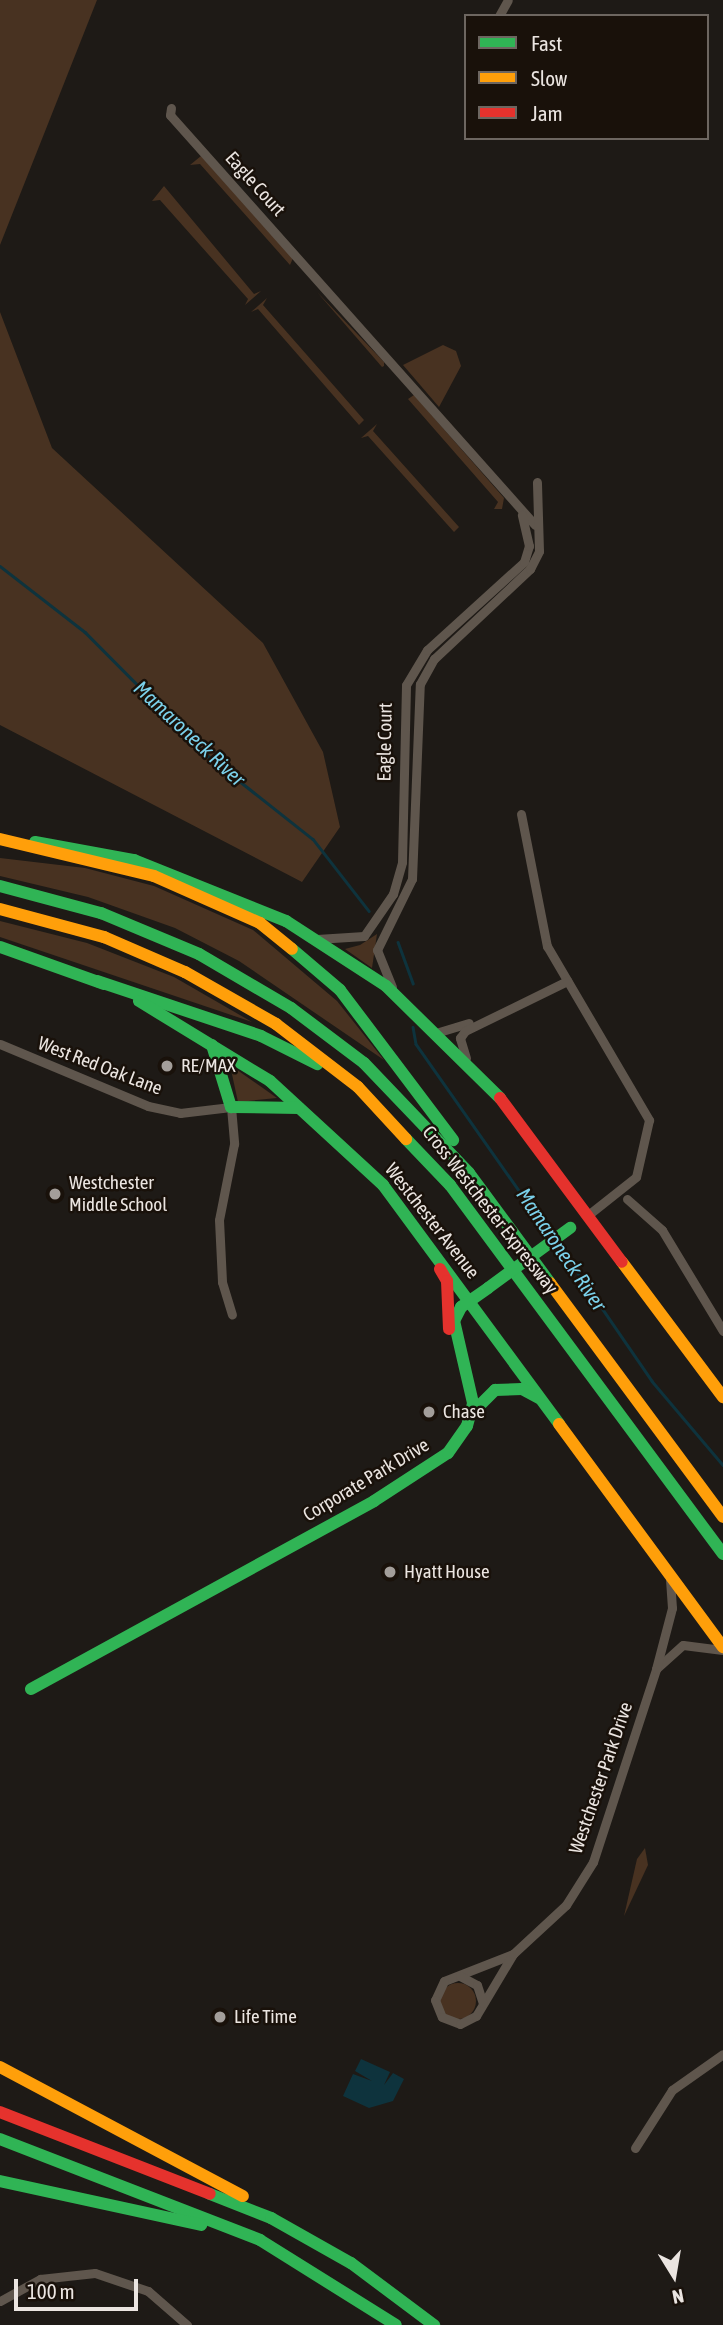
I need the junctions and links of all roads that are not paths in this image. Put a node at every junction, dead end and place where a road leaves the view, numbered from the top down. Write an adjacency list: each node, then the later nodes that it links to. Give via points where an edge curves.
1 (171, 108): 3 (street, Eagle Court, via 170,115)
2 (537, 482): 4 (street, Eagle Court)
3 (515, 501): 4 (street, Eagle Court); 9 (street, Eagle Court, via 528,536 524,562 427,650 406,685 402,862 393,894 364,936)
4 (536, 527): 13 (street, Eagle Court, via 540,551 530,569 434,659 420,684 412,879 377,950)
5 (521, 814): 12 (street, via 547,946)
6 (1, 842): 9 (main road, via 72,846 163,868 233,895); 24 (main road, via 206,895 296,949 374,1031)
7 (0, 886): 24 (main road, Cross Westchester Expressway, via 145,929 285,1003 408,1104)
8 (0, 909): 18 (main road, Cross Westchester Expressway, via 104,937 192,975 282,1028)
9 (317, 939): 13 (main road)
10 (0, 947): 11 (main road, Westchester Avenue)
11 (97, 981): 15 (main road, Westchester Avenue); 18 (main road, via 286,1046)
12 (567, 981): 14 (street); 17 (street, via 465,1031 460,1038); 22 (street, via 633,1083 649,1128 636,1177)
13 (396, 994): 14 (main road)
14 (439, 1032): 17 (main road)
15 (207, 1038): 19 (main road, via 222,1064); 20 (main road, Westchester Avenue)
16 (0, 1044): 19 (street, West Red Oak Lane, via 148,1107 180,1113)
17 (466, 1058): 22 (main road)
18 (370, 1098): 33 (main road, Cross Westchester Expressway, via 455,1191)
19 (231, 1107): 20 (main road, via 276,1103); 26 (street, via 234,1144 219,1220 222,1282)
20 (306, 1110): 23 (main road, Westchester Avenue)
21 (627, 1199): 27 (street, via 662,1230)
22 (589, 1215): 25 (main road, bridge); 29 (main road)
23 (411, 1220): 25 (main road, Westchester Avenue); 28 (main road, via 447,1280 449,1329)
24 (514, 1233): 32 (main road, Cross Westchester Expressway)
25 (471, 1301): 28 (main road, via 454,1321); 30 (main road, Westchester Avenue)
26 (232, 1314)
27 (723, 1331)
28 (461, 1353): 31 (main road)
29 (723, 1397)
30 (542, 1401): 31 (main road, Corporate Park Drive, via 506,1388 488,1394); 34 (main road, Westchester Avenue)
31 (471, 1414): 37 (main road, Corporate Park Drive, via 458,1441 421,1473)
32 (723, 1517)
33 (723, 1554)
34 (669, 1574): 35 (main road, Westchester Avenue); 36 (street, Westchester Park Drive, via 673,1601)
35 (723, 1649): 36 (street, via 683,1645)
36 (656, 1669): 38 (street, Westchester Park Drive, via 593,1862 566,1905)
37 (31, 1689)
38 (513, 1954): 39 (street, Westchester Park Drive); 40 (street, Westchester Park Drive)
39 (460, 1976): 40 (street, via 477,1985); 40 (street, Westchester Park Drive, via 439,1986 439,2013 450,2022 466,2023)
40 (483, 2003)
41 (723, 2054): 45 (street, via 672,2090)
42 (0, 2067): 47 (main road, via 278,2215)
43 (0, 2112): 47 (main road, via 215,2194)
44 (0, 2139): 48 (main road, via 223,2223)
45 (635, 2148)
46 (0, 2181): 48 (main road, via 186,2220)
47 (325, 2248): 52 (main road)
48 (327, 2277): 51 (main road)
49 (0, 2301): 50 (street, via 40,2279 95,2273 149,2291)
50 (187, 2325)
51 (396, 2325)
52 (434, 2325)

